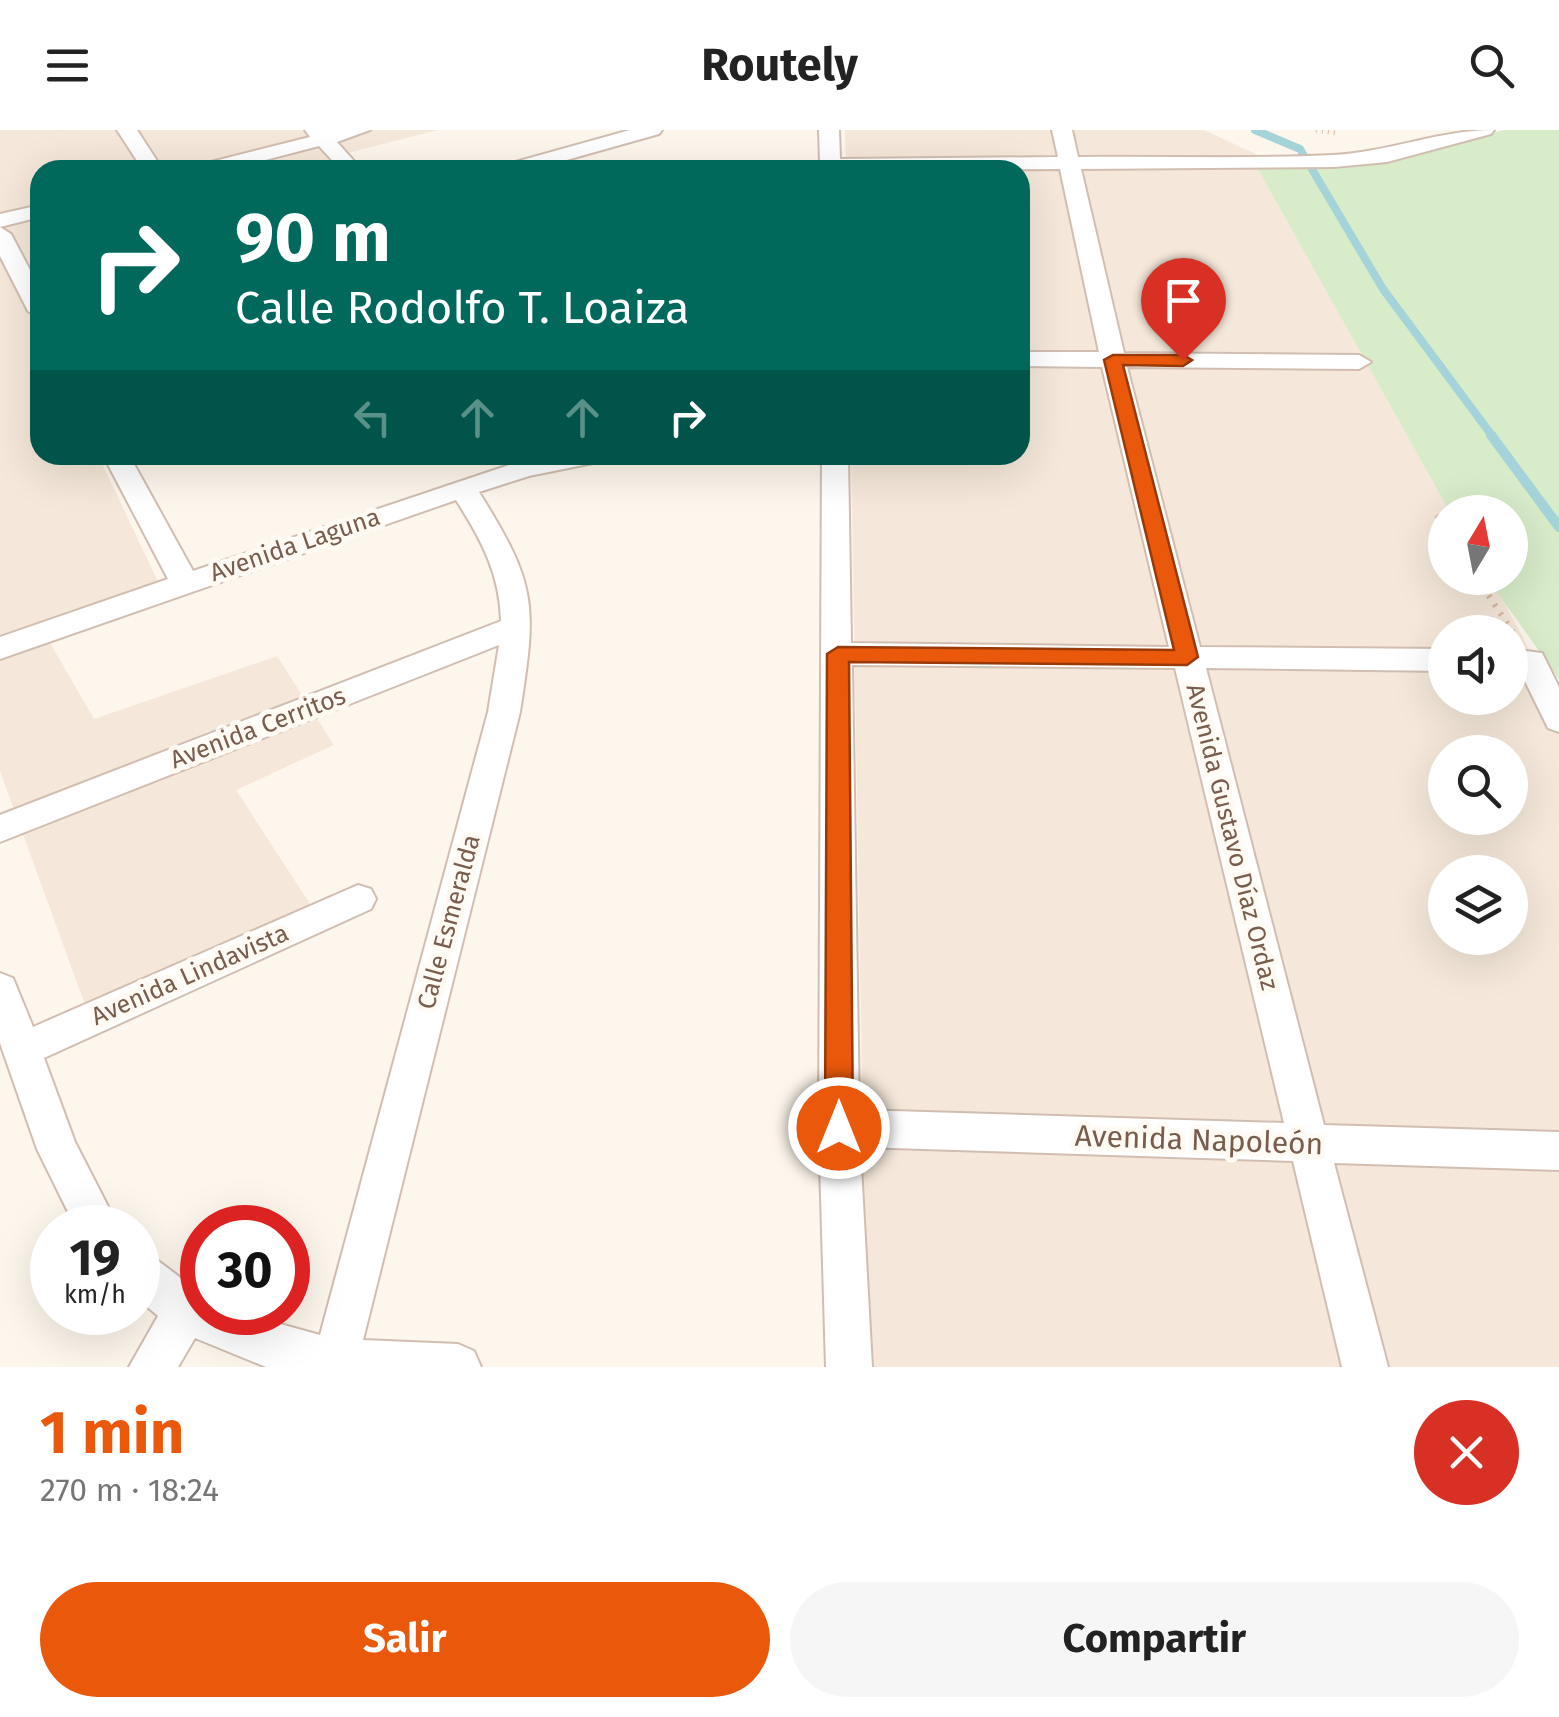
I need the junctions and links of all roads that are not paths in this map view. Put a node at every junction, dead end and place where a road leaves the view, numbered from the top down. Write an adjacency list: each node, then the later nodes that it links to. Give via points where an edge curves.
1 (127, 130): 8 (street)
2 (360, 130): 7 (street)
3 (652, 130): 11 (street)
4 (829, 130): 12 (street)
5 (1062, 130): 13 (street, Avenida Gustavo Díaz Ordaz)
6 (1484, 130): 13 (street, via 1388,156)
7 (320, 135): 9 (street); 10 (street)
8 (146, 160)
9 (236, 160)
10 (343, 160)
11 (544, 160)
12 (826, 160)
13 (1073, 164): 14 (street); 20 (street, Avenida Gustavo Díaz Ordaz)
14 (1030, 165)
15 (30, 214): 16 (street)
16 (0, 221)
17 (0, 234): 18 (street)
18 (30, 291)
19 (1030, 359): 20 (street)
20 (1113, 360): 21 (street); 30 (street, Avenida Gustavo Díaz Ordaz)
21 (1360, 362)
22 (121, 465): 26 (street)
23 (539, 465): 25 (street, Avenida Laguna)
24 (835, 465): 29 (street)
25 (462, 488): 26 (street, Avenida Laguna); 27 (street, Calle Esmeralda, via 510,574)
26 (185, 583): 28 (street, Avenida Laguna)
27 (515, 627): 34 (street, Avenida Cerritos); 46 (street, Calle Esmeralda, via 504,712)
28 (0, 648)
29 (838, 654): 30 (street); 38 (street)
30 (1187, 657): 31 (street); 39 (street, Avenida Gustavo Díaz Ordaz)
31 (1428, 660)
32 (1528, 672): 33 (street)
33 (1559, 720)
34 (0, 829)
35 (358, 899): 37 (street, Avenida Lindavista)
36 (0, 990): 37 (street)
37 (22, 1050): 41 (street, via 57,1149)
38 (839, 1128): 39 (street, Avenida Napoleón); 49 (street)
39 (1310, 1144): 40 (street, Avenida Napoleón); 50 (street, Avenida Gustavo Díaz Ordaz)
40 (1559, 1152)
41 (86, 1205)
42 (160, 1289): 43 (street)
43 (180, 1305)
44 (180, 1321): 47 (street)
45 (239, 1335): 46 (street)
46 (335, 1362): 48 (street)
47 (152, 1367)
48 (458, 1367)
49 (849, 1367)
50 (1365, 1367)

